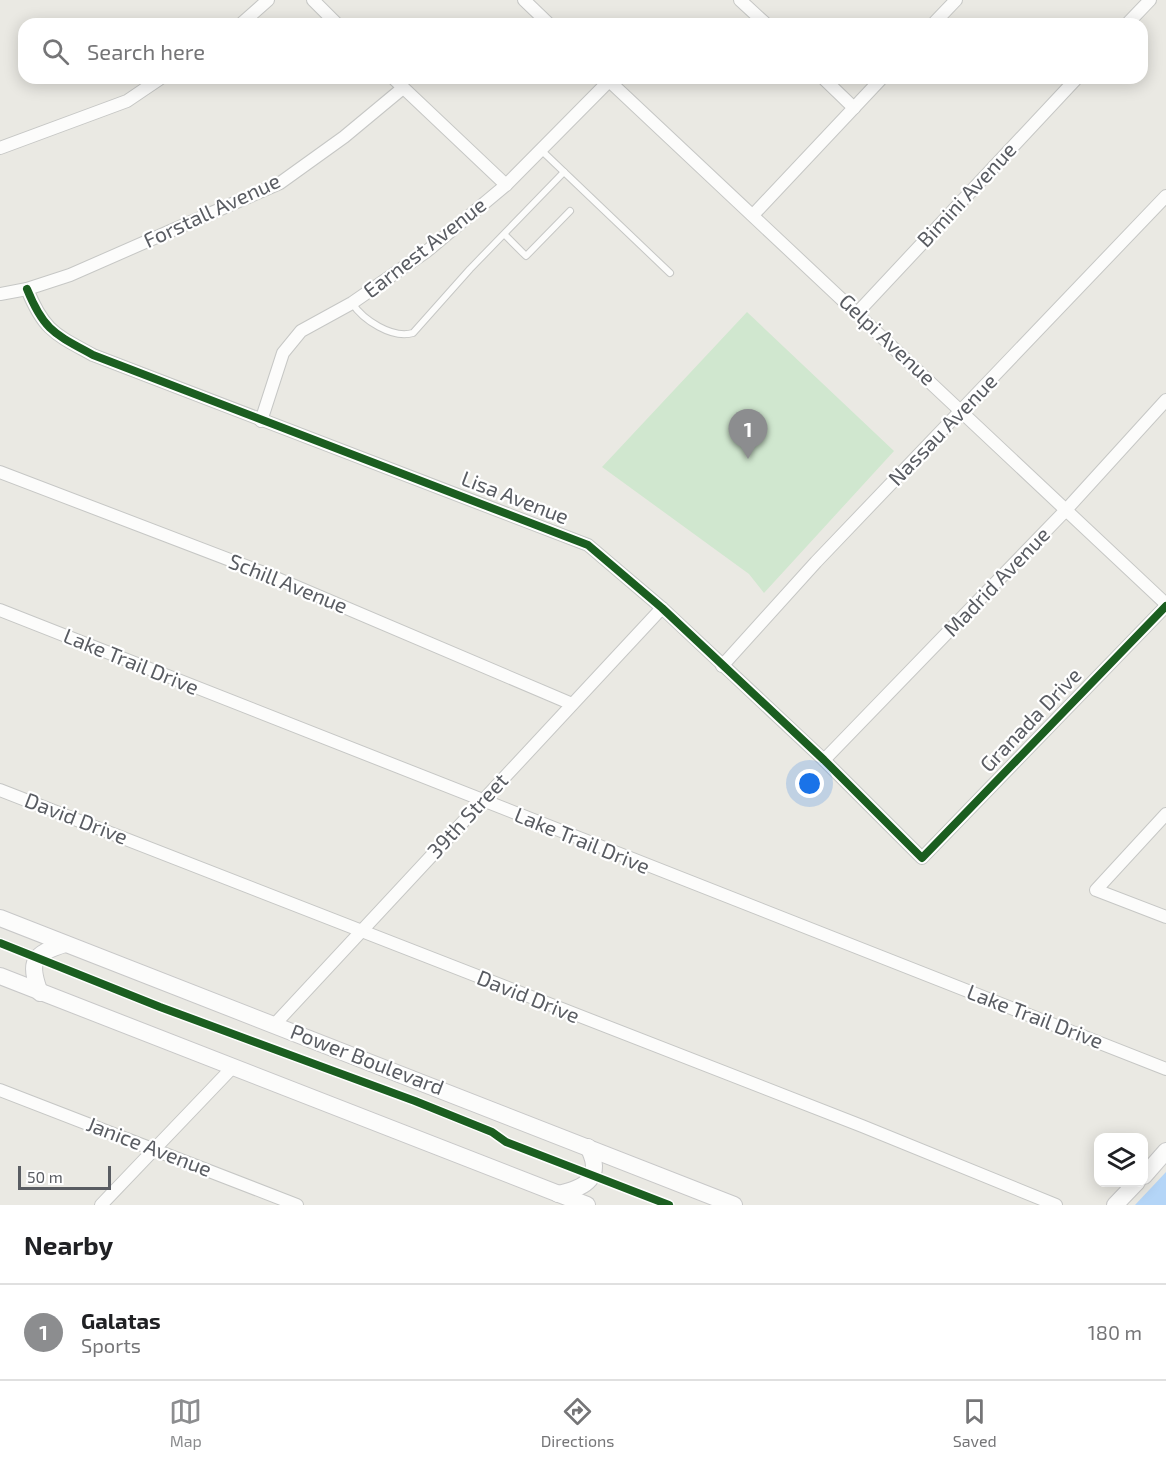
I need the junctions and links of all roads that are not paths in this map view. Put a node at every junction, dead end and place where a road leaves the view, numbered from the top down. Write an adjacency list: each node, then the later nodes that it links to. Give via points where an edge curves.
1 (268, 0): 7 (street)
2 (313, 0): 8 (street)
3 (524, 0): 9 (street)
4 (740, 0): 10 (street)
5 (1150, 0): 12 (street)
6 (948, 2): 11 (street)
7 (248, 18)
8 (332, 18)
9 (543, 18)
10 (760, 18)
11 (937, 18)
12 (1133, 18)
13 (152, 84): 22 (street, via 127,101)
14 (400, 84): 20 (street)
15 (603, 84): 23 (street, Earnest Avenue)
16 (611, 84): 28 (street, Gelpi Avenue)
17 (829, 84): 21 (street)
18 (876, 84): 21 (street)
19 (1071, 84): 34 (street, Bimini Avenue)
20 (403, 87): 25 (street); 31 (street, Forstall Avenue, via 344,137 280,183 70,275)
21 (854, 108): 28 (street)
22 (0, 148)
23 (541, 150): 24 (lane); 25 (street, Earnest Avenue)
24 (564, 172): 29 (lane); 30 (lane)
25 (506, 185): 33 (street, Earnest Avenue, via 428,251)
26 (1166, 196): 36 (street, Nassau Avenue)
27 (570, 211): 29 (lane, via 526,256)
28 (753, 215): 34 (street, Gelpi Avenue)
29 (505, 235): 33 (lane, via 413,333 383,328 363,317)
30 (670, 273)
31 (27, 289): 32 (street, Forstall Avenue); 37 (street, Lisa Avenue, via 39,318 58,335 93,355)
32 (0, 294)
33 (352, 303): 37 (street, Earnest Avenue, via 301,331 283,353)
34 (858, 312): 36 (street, Gelpi Avenue)
35 (1166, 400): 39 (street, Madrid Avenue)
36 (962, 411): 39 (street, Gelpi Avenue); 43 (street, Nassau Avenue)
37 (261, 421): 41 (street, Lisa Avenue, via 588,545)
38 (0, 472): 44 (street, Schill Avenue, via 264,573)
39 (1065, 511): 40 (street, Gelpi Avenue); 45 (street, Madrid Avenue)
40 (1166, 605): 49 (street, Granada Drive)
41 (662, 608): 43 (street, Lisa Avenue); 44 (street, 39th Street)
42 (0, 610): 47 (street, Lake Trail Drive)
43 (722, 666): 45 (street, Lisa Avenue)
44 (572, 704): 47 (street, 39th Street)
45 (824, 760): 49 (street, Lisa Avenue)
46 (0, 790): 52 (street, David Drive)
47 (482, 801): 52 (street, 39th Street); 57 (street, Lake Trail Drive)
48 (1166, 814): 50 (street, via 1096,890)
49 (922, 858)
50 (1166, 917)
51 (0, 918): 53 (street, Power Boulevard)
52 (362, 930): 56 (street, 39th Street); 70 (street, David Drive)
53 (65, 944): 55 (street, via 46,950 35,961 33,975); 56 (street, Power Boulevard)
54 (0, 976): 55 (street)
55 (40, 993): 58 (street)
56 (275, 1024): 60 (street, Power Boulevard)
57 (1166, 1068)
58 (231, 1069): 61 (street); 65 (street)
59 (0, 1090): 61 (street, Janice Avenue)
60 (588, 1147): 65 (street, via 594,1174 576,1190); 69 (street, Power Boulevard)
61 (154, 1149): 66 (street); 67 (street, Janice Avenue)
62 (1166, 1151): 63 (street)
63 (1148, 1171)
64 (1132, 1187): 71 (street)
65 (558, 1194): 68 (street)
66 (101, 1205)
67 (297, 1205)
68 (586, 1205)
69 (734, 1205)
70 (1056, 1205)
71 (1115, 1205)

